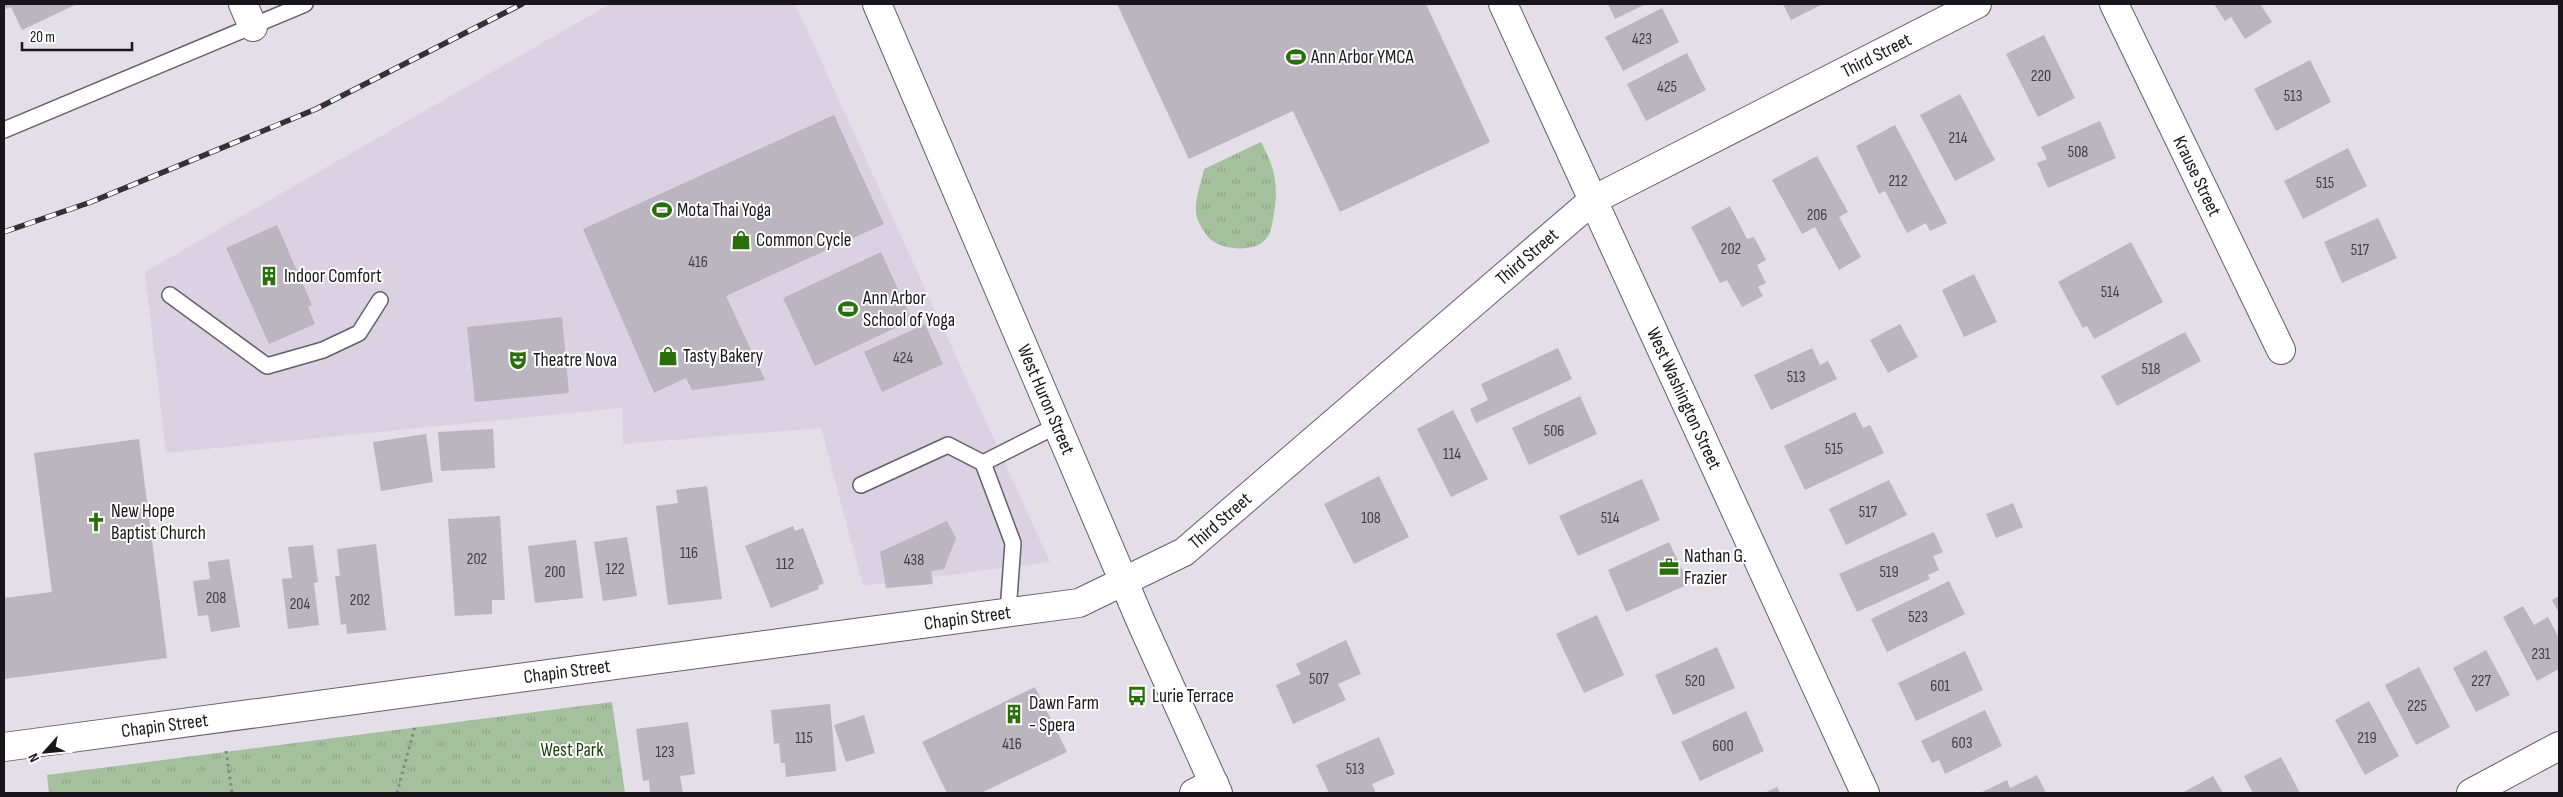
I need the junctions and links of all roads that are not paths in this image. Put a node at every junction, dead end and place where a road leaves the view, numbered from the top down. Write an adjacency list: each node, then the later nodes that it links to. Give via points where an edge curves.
1 (305, 4): 6 (lane)
2 (877, 4): 12 (street, West Huron Street)
3 (1503, 4): 8 (street, West Washington Street)
4 (1977, 4): 8 (street, Third Street)
5 (2114, 4): 11 (street, Krause Street)
6 (248, 16): 7 (lane)
7 (4, 130)
8 (1593, 200): 15 (street, Third Street, via 1184,552); 20 (street, West Washington Street)
9 (170, 295): 10 (lane, via 267,366 323,350 359,333)
10 (380, 300)
11 (2281, 350)
12 (1058, 425): 13 (lane); 15 (street, West Huron Street)
13 (983, 463): 14 (lane, via 948,445); 16 (lane, via 1013,543)
14 (861, 485)
15 (1125, 582): 16 (street, Chapin Street, via 1079,603); 19 (street, West Huron Street)
16 (1008, 612): 18 (street, Chapin Street)
17 (2559, 746): 21 (street)
18 (4, 747)
19 (1209, 790)
20 (1865, 793)
21 (2471, 793)

